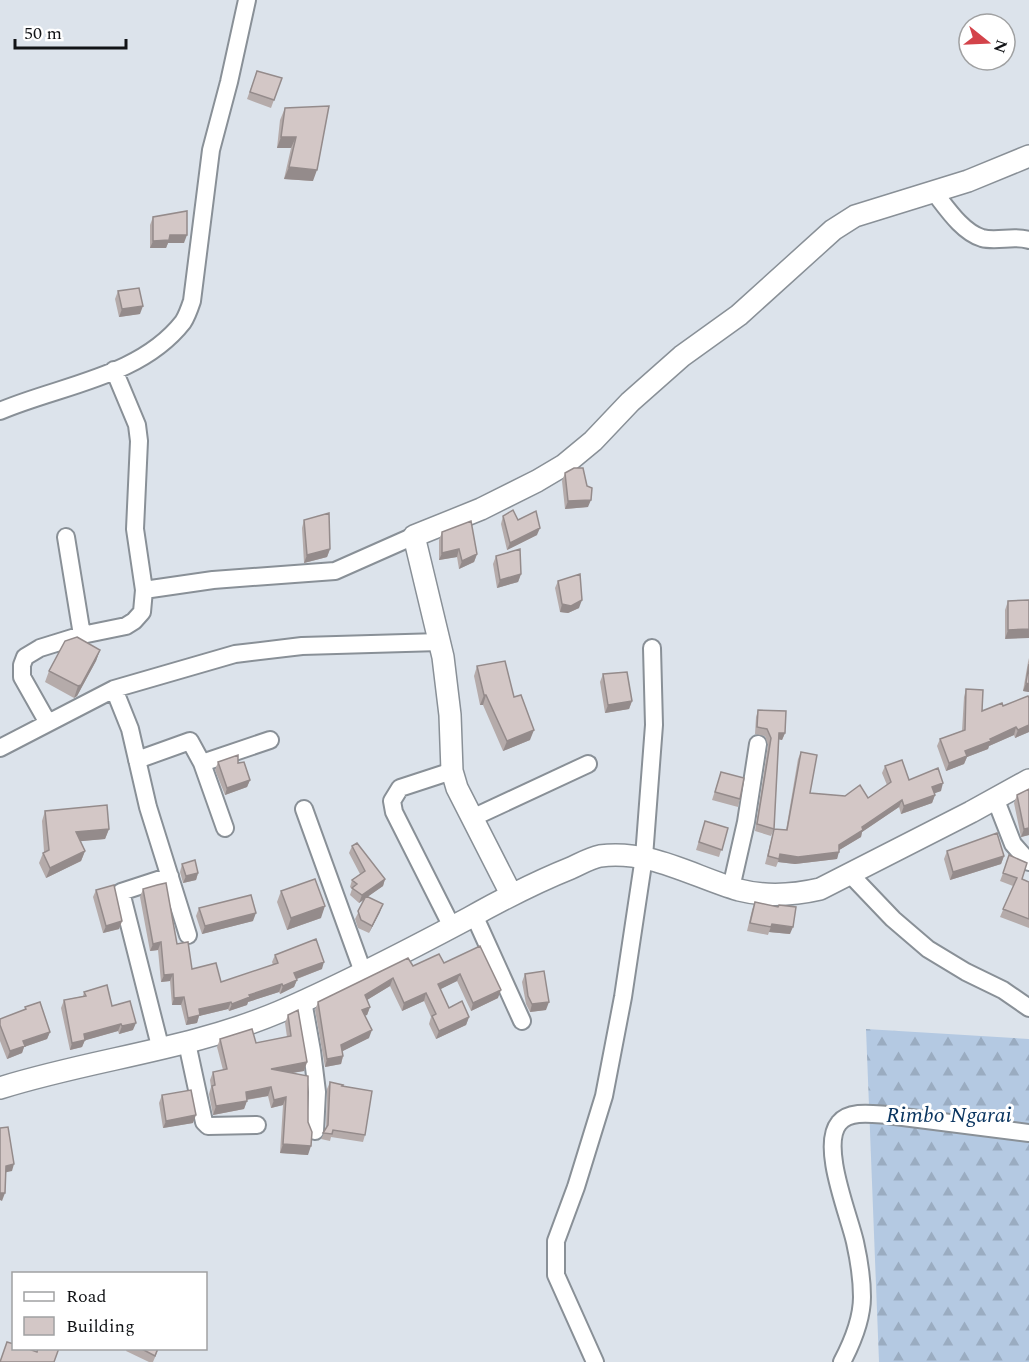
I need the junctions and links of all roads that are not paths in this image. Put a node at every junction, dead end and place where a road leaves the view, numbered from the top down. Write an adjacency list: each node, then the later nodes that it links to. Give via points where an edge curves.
1 (247, 0): 5 (street, via 211,150 192,301 185,320 171,335 151,352)
2 (1029, 156): 3 (street)
3 (934, 192): 4 (street, via 953,216 981,238); 7 (street, via 855,216 833,230 739,315 682,356 564,465 482,509)
4 (1029, 240)
5 (114, 370): 6 (street); 9 (street, via 137,425 135,529)
6 (0, 411)
7 (414, 536): 9 (street, via 335,571 213,580); 11 (street)
8 (66, 537): 10 (street)
9 (144, 590): 10 (street, via 142,612 134,621)
10 (82, 635): 14 (street, via 25,657 22,677)
11 (440, 642): 13 (street, via 266,649 235,654); 21 (street, via 450,715)
12 (652, 648): 27 (street, via 654,725)
13 (114, 689): 14 (street); 18 (street)
14 (48, 723): 17 (street)
15 (270, 740): 19 (street)
16 (758, 744): 31 (street)
17 (0, 748)
18 (137, 760): 19 (street, via 190,741); 30 (street)
19 (202, 763): 26 (street)
20 (588, 764): 25 (street)
21 (452, 771): 25 (street); 34 (street, via 400,788 392,801)
22 (1029, 780): 23 (street)
23 (995, 798): 28 (street, via 1013,844); 29 (street)
24 (304, 808): 36 (street)
25 (472, 818): 32 (street)
26 (225, 828)
27 (644, 857): 31 (street); 32 (street, via 598,856); 46 (street, via 604,1096 556,1241 556,1275)
28 (1029, 862)
29 (850, 874): 31 (street, via 820,889 795,894); 38 (street, via 928,949)
30 (170, 876): 35 (street); 41 (street, via 121,892)
31 (732, 888)
32 (511, 894): 33 (street)
33 (474, 915): 34 (street); 39 (street)
34 (452, 927): 36 (street)
35 (188, 935)
36 (363, 972): 37 (street)
37 (303, 1001): 40 (street, via 232,1030); 44 (street, via 317,1092)
38 (1029, 1008)
39 (522, 1021)
40 (187, 1043): 41 (street); 43 (street, via 204,1122 208,1126)
41 (161, 1050): 42 (street)
42 (0, 1088)
43 (257, 1125)
44 (315, 1131)
45 (1029, 1133): 47 (street, via 887,1115 848,1116 840,1121 832,1146 858,1258 862,1299)
46 (595, 1362)
47 (842, 1362)

